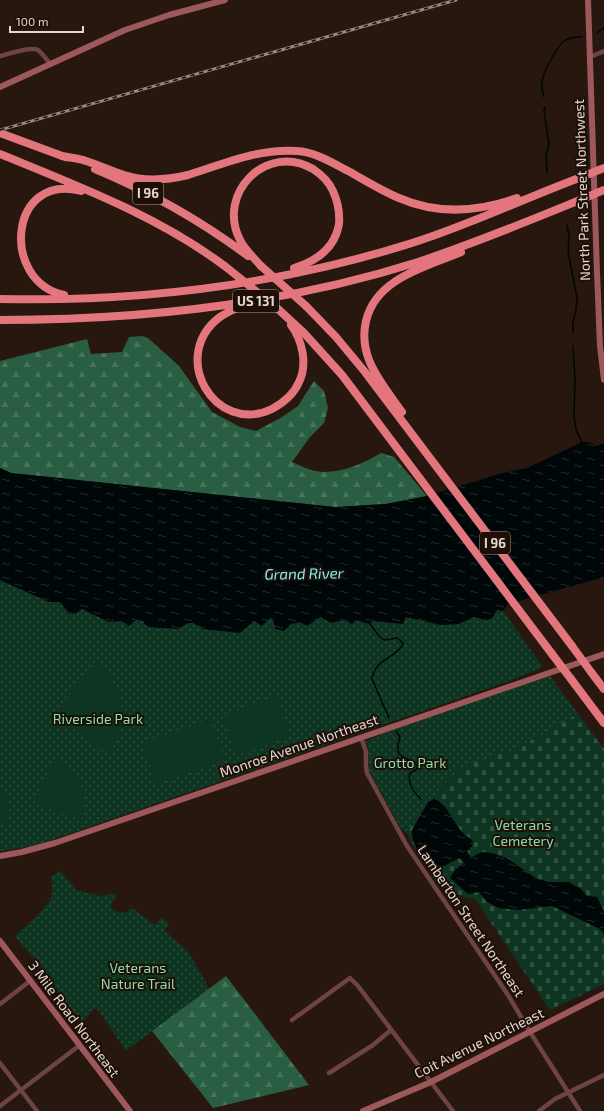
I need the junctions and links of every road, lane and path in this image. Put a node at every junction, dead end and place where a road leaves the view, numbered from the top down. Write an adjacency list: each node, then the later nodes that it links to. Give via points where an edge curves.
1 (225, 0): 6 (main road, via 169,14 125,30)
2 (588, 0): 5 (main road, North Park Street Northwest)
3 (604, 51): 5 (street)
4 (0, 56): 6 (street, via 32,48 43,54)
5 (590, 57): 25 (main road, North Park Street Northwest, via 596,272)
6 (51, 65): 7 (main road)
7 (0, 87)
8 (0, 133): 10 (highway, I 96)
9 (0, 154): 14 (highway, I 96)
10 (62, 156): 12 (highway, via 85,160 125,175 159,180 188,175 268,151 299,151 330,161 399,198 435,209 455,210 488,206); 17 (highway, I 96, via 114,177 166,203 204,225)
11 (604, 168): 12 (highway, US 131, bridge)
12 (577, 179): 19 (highway, US 131, via 475,221 412,243)
13 (604, 190): 16 (highway, US 131, bridge)
14 (105, 197): 15 (highway, via 65,188 51,190 31,201 22,210); 23 (highway, I 96, bridge, via 180,235 205,251)
15 (14, 226)
16 (502, 232): 22 (highway, US 131, via 372,275); 26 (highway, via 394,282 376,298 367,315 364,340 369,361)
17 (261, 266): 19 (highway, via 242,244 236,230 234,208 240,191 254,173 270,165 286,162 310,167 326,179 337,200 339,221 334,240 312,262); 26 (highway, I 96, bridge, via 336,337)
18 (22, 273): 21 (highway, via 31,283 42,289)
19 (256, 281): 21 (highway, US 131, via 186,291)
20 (0, 299): 21 (highway, US 131)
21 (81, 299)
22 (256, 301): 23 (highway, via 221,316 208,328 197,355 200,378 207,392 218,403 232,411 248,414 265,412 282,404 299,384 304,364 300,343 294,329); 24 (highway, US 131, via 168,313)
23 (281, 312): 29 (highway, I 96, bridge, via 342,375)
24 (0, 320)
25 (604, 380)
26 (422, 447): 28 (highway, I 96, bridge)
27 (604, 654): 30 (main road, Monroe Avenue Northeast)
28 (604, 689)
29 (604, 723)
30 (361, 737): 31 (main road, Monroe Avenue Northeast, via 55,843); 38 (street, Lamberton Street Northeast, via 366,752 367,773 410,850)
31 (0, 856)
32 (0, 941): 33 (main road, 3 Mile Road Northeast)
33 (30, 981): 35 (street); 39 (main road, 3 Mile Road Northeast)
34 (604, 994): 38 (main road, Coit Avenue Northeast)
35 (0, 1004)
36 (292, 1020): 37 (street, via 350,978)
37 (391, 1030): 41 (street); 43 (street)
38 (530, 1032): 43 (main road, Coit Avenue Northeast); 45 (street, Lamberton Street Northeast)
39 (80, 1045): 44 (street); 48 (main road, 3 Mile Road Northeast)
40 (0, 1063): 44 (street)
41 (329, 1073)
42 (604, 1075): 45 (street)
43 (431, 1082): 49 (main road, Coit Avenue Northeast); 50 (street)
44 (21, 1090): 46 (street); 47 (street)
45 (568, 1093): 51 (street); 52 (street, Lamberton Street Northeast)
46 (0, 1106)
47 (38, 1111)
48 (130, 1111)
49 (363, 1111)
50 (453, 1111)
51 (539, 1111)
52 (580, 1111)

